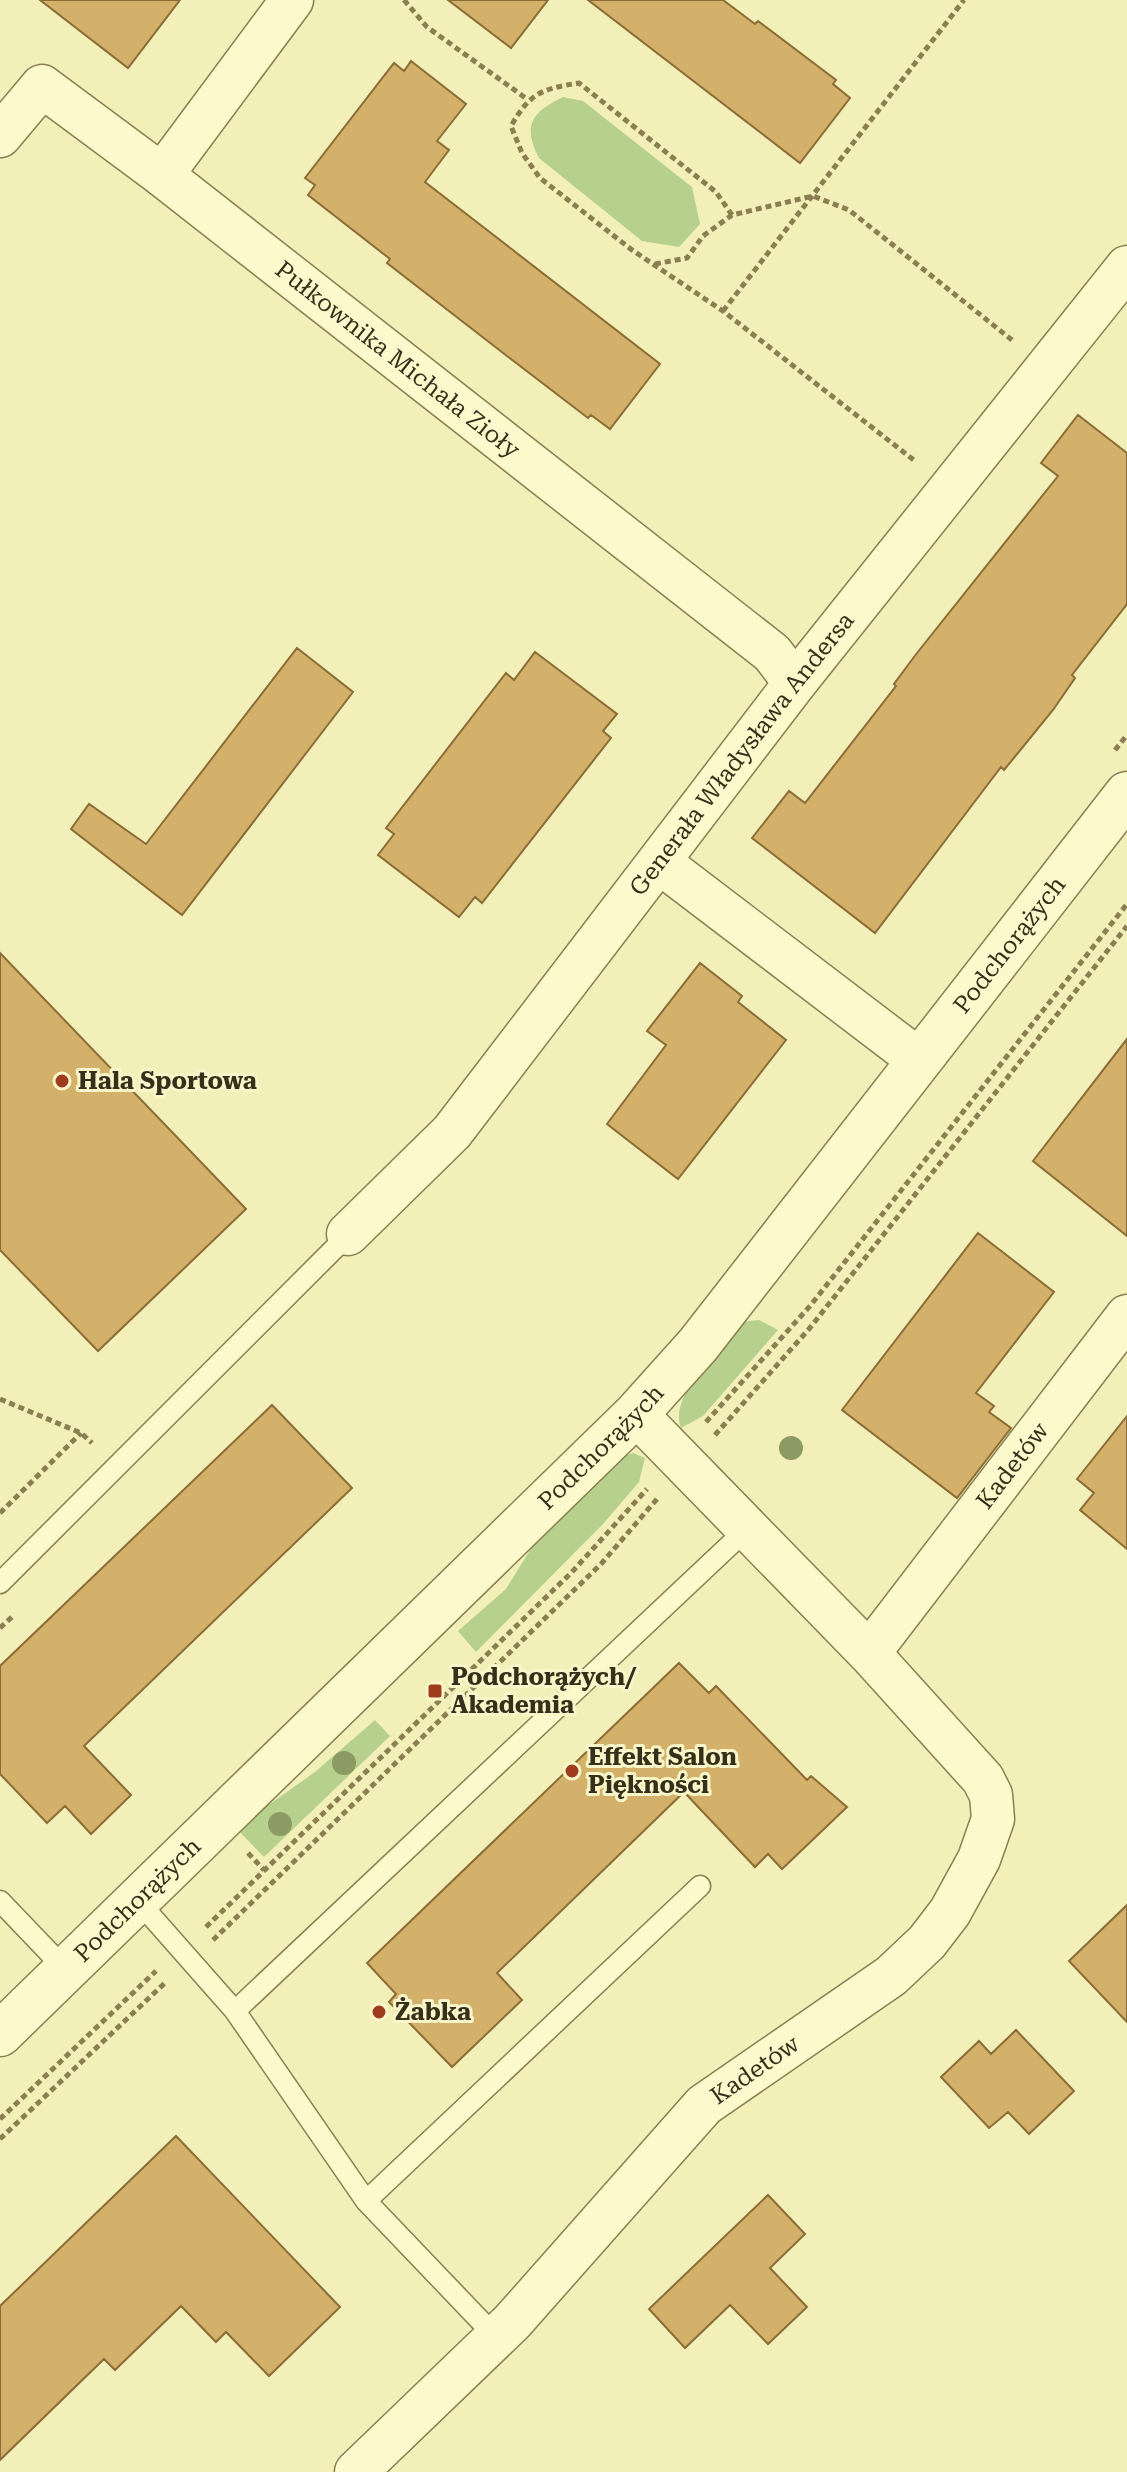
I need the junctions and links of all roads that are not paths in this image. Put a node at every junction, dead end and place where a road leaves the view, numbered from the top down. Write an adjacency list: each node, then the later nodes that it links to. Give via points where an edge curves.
1 (292, 0): 3 (street)
2 (0, 136): 3 (street, Pułkownika Michała Zioły, via 42,86)
3 (162, 175): 5 (street, Pułkownika Michała Zioły, via 772,653)
4 (1127, 267): 5 (street, Generała Władysława Andersa)
5 (795, 683): 7 (street, Generała Władysława Andersa)
6 (1127, 794): 8 (street, Podchorążych)
7 (659, 862): 8 (street); 9 (street, Generała Władysława Andersa, via 452,1132)
8 (919, 1060): 11 (street, Podchorążych, via 698,1345)
9 (343, 1240): 13 (lane)
10 (1127, 1316): 14 (street, Kadetów)
11 (636, 1414): 12 (street, Kadetów); 17 (street, Podchorążych)
12 (748, 1528): 14 (street, Kadetów); 19 (lane)
13 (0, 1583)
14 (869, 1653): 22 (street, Kadetów, via 983,1779 993,1819 979,1859 927,1942 891,1976 704,2105)
15 (700, 1886): 21 (lane)
16 (0, 1901): 18 (lane)
17 (138, 1901): 18 (street, Podchorążych); 19 (lane)
18 (67, 1971): 20 (street, Podchorążych)
19 (235, 2011): 21 (lane)
20 (0, 2034)
21 (366, 2201): 22 (lane)
22 (496, 2337): 23 (street, Kadetów)
23 (356, 2472)

